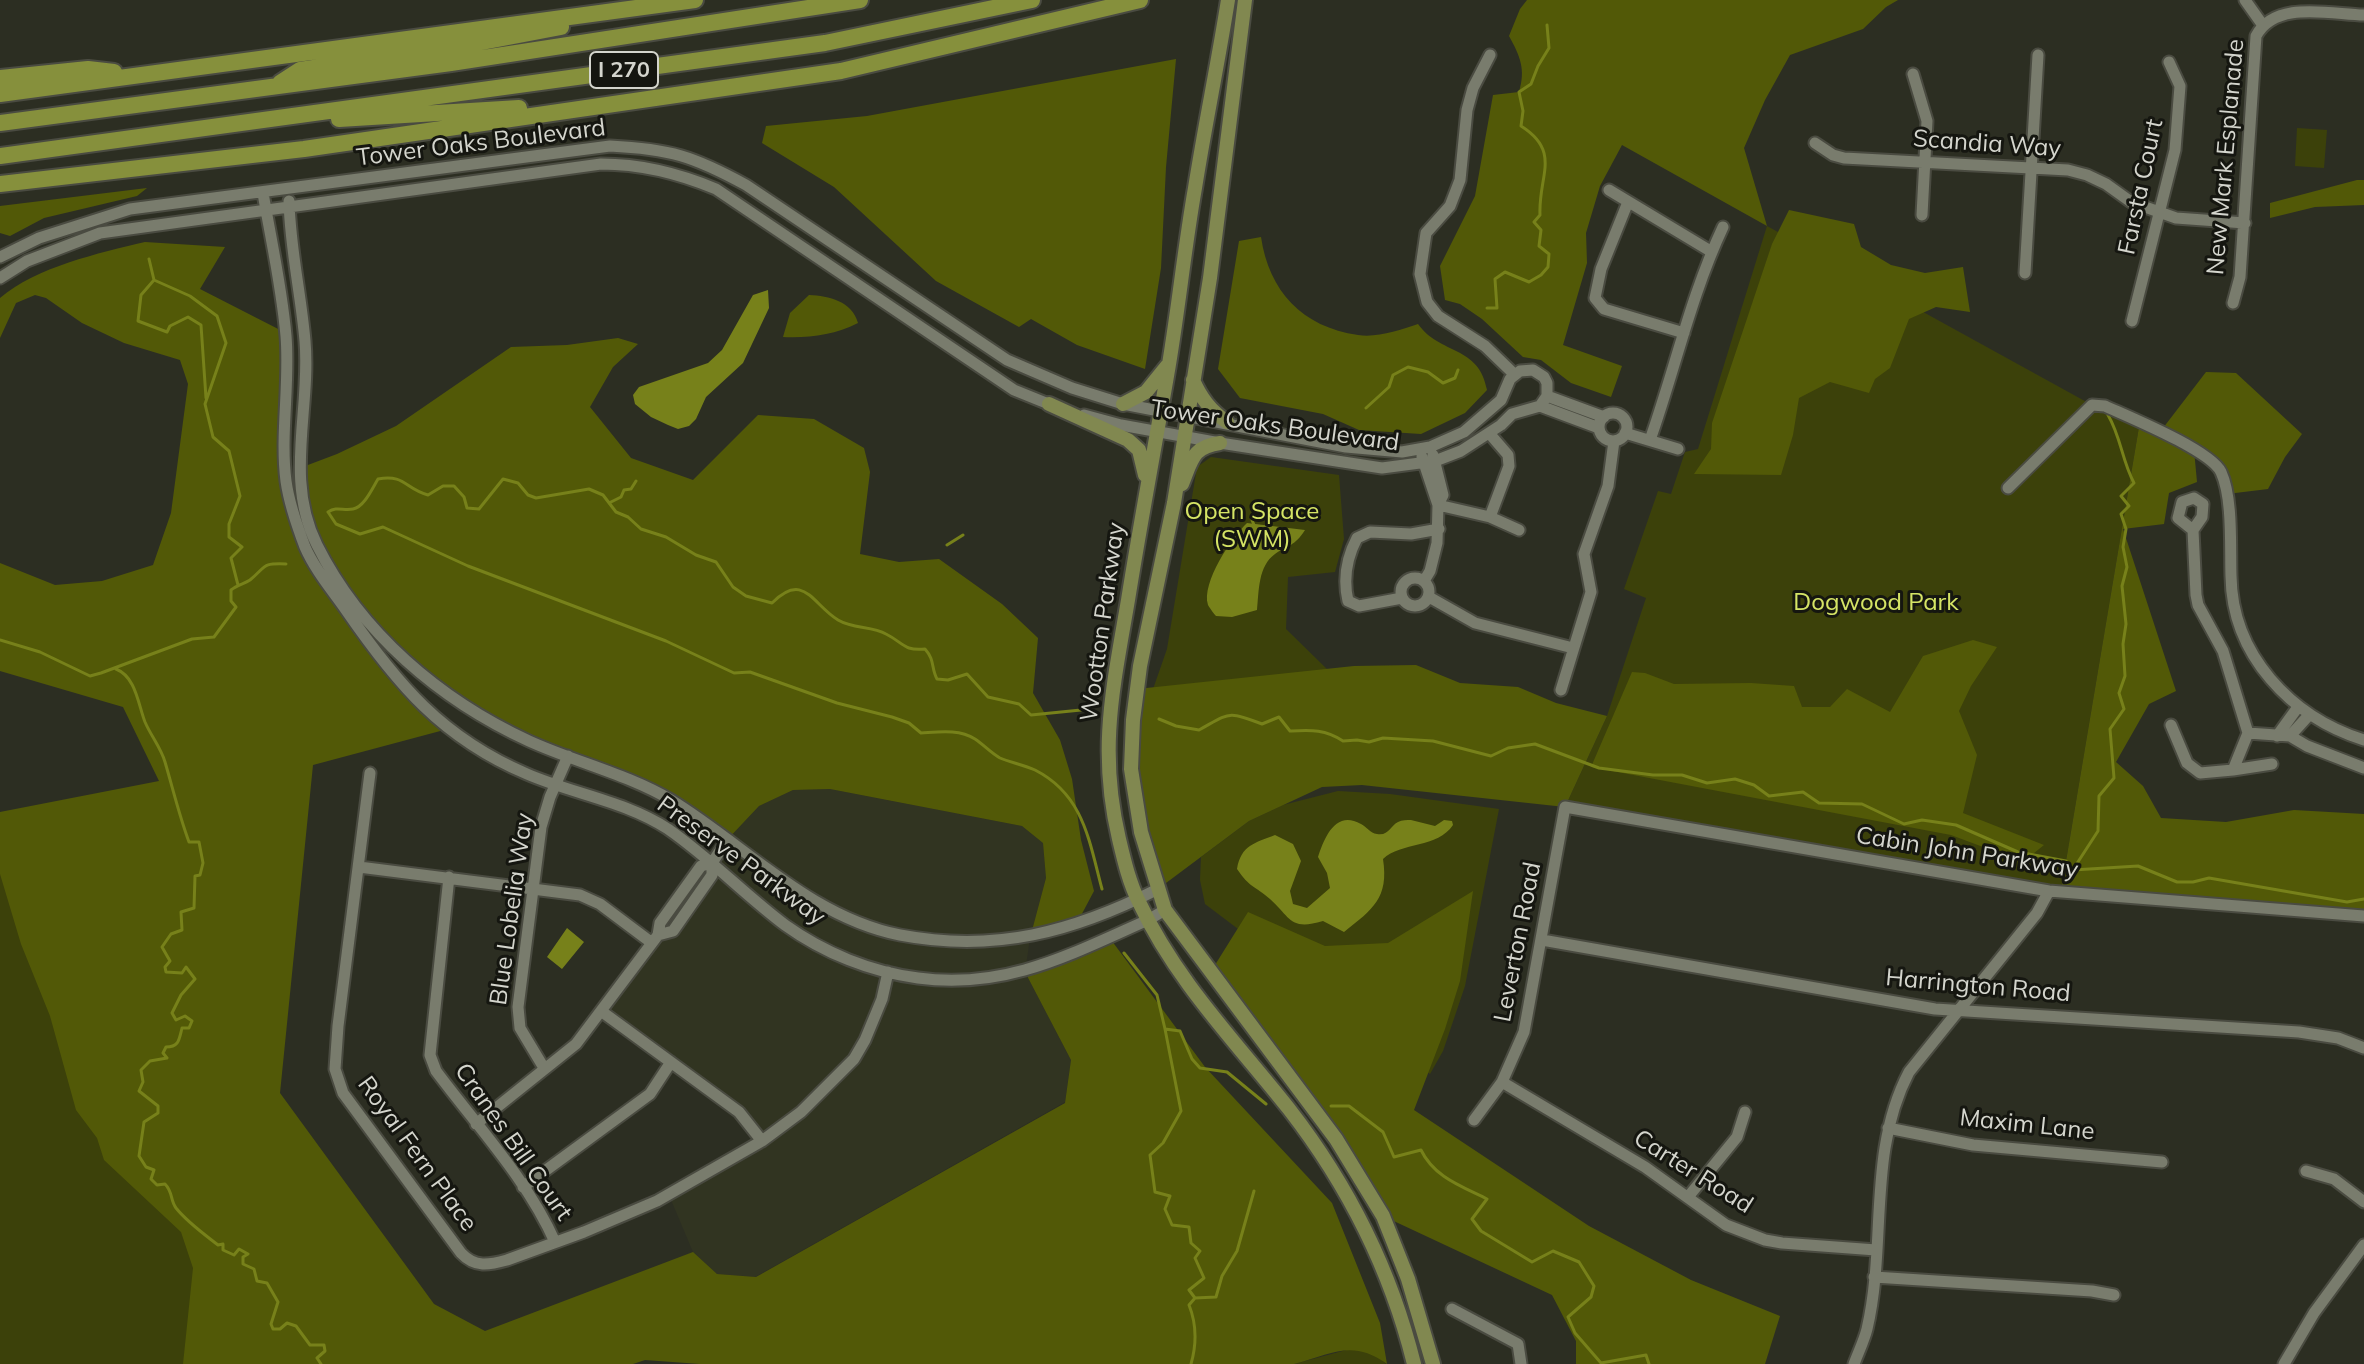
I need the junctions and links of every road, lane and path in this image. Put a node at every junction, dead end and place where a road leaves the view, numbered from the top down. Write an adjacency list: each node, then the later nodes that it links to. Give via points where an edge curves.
1 (695, 0): 8 (highway)
2 (860, 0): 17 (highway, I 270)
3 (1032, 0): 21 (highway, I 270, via 825,43)
4 (1140, 0): 19 (highway, I 270, via 841,71)
5 (1228, 0): 44 (main road, Wootton Parkway)
6 (1245, 0): 46 (main road, Wootton Parkway)
7 (2245, 0): 10 (street)
8 (636, 7): 15 (highway); 17 (highway, via 490,41 300,70)
9 (2364, 15): 10 (street, New Mark Esplanade, via 2281,13)
10 (2262, 24): 35 (street, New Mark Esplanade, via 2256,36)
11 (1490, 55): 45 (street, via 1467,110 1460,180 1450,206 1426,233 1420,274 1427,302 1438,316 1485,346)
12 (2038, 55): 25 (street)
13 (2169, 62): 33 (street, Farsta Court, via 2180,86 2179,116)
14 (1913, 74): 24 (street, via 1927,121)
15 (131, 75): 16 (highway, via 88,69); 18 (highway)
16 (0, 78)
17 (274, 87): 20 (highway, I 270)
18 (0, 94)
19 (629, 102): 21 (highway); 26 (highway, I 270)
20 (0, 123)
21 (213, 126): 23 (highway, I 270)
22 (1815, 143): 24 (street, Scandia Way, via 1844,158)
23 (0, 156)
24 (1925, 162): 25 (street, Scandia Way); 34 (street)
25 (2031, 168): 33 (street, Scandia Way, via 2087,175); 39 (street)
26 (0, 186)
27 (288, 190): 29 (street, Tower Oaks Boulevard); 31 (street, Preserve Parkway); 49 (street, Tower Oaks Boulevard, via 610,146 681,154 746,185 1007,360)
28 (1609, 190): 30 (street)
29 (263, 193): 32 (street, Preserve Parkway); 38 (street, Tower Oaks Boulevard, via 130,209 39,238)
30 (1628, 202): 37 (street); 43 (street, via 1595,298 1604,309)
31 (289, 207): 32 (street, Tower Oaks Boulevard); 48 (street, Tower Oaks Boulevard, via 601,164 686,176 726,196 1014,390); 75 (street, Preserve Parkway, via 305,342 301,502 339,582)
32 (266, 210): 40 (street, Tower Oaks Boulevard, via 100,233 27,261); 77 (street, Preserve Parkway, via 286,333 284,454 291,505 315,566)
33 (2160, 213): 35 (street, Scandia Way, via 2193,221); 42 (street, Farsta Court)
34 (1922, 215)
35 (2245, 223): 41 (street, New Mark Esplanade)
36 (1723, 227): 37 (street)
37 (1712, 252): 43 (street)
38 (0, 257)
39 (2025, 273)
40 (0, 278)
41 (2233, 303)
42 (2132, 321)
43 (1684, 333): 58 (street)
44 (1169, 362): 49 (main road, via 1148,390); 50 (main road, Wootton Parkway)
45 (1514, 374): 47 (street, via 1526,369 1539,373 1547,383); 61 (street, Tower Oaks Boulevard, via 1501,400 1464,432)
46 (1193, 380): 51 (main road, Wootton Parkway); 52 (main road, via 1201,397)
47 (1543, 401): 53 (street); 55 (street, Tower Oaks Boulevard, via 1512,414)
48 (1049, 404): 54 (street, Tower Oaks Boulevard); 64 (main road, via 1128,440 1139,450)
49 (1123, 404): 50 (street, Tower Oaks Boulevard)
50 (1161, 412): 51 (street, Tower Oaks Boulevard); 54 (main road, Wootton Parkway)
51 (1187, 417): 52 (street, Tower Oaks Boulevard); 57 (main road, Wootton Parkway)
52 (1227, 422): 61 (street, Tower Oaks Boulevard, via 1346,447 1402,452)
53 (1602, 422): 56 (street, via 1613,413 1622,417); 59 (street, via 1603,437)
54 (1157, 432): 57 (street, Tower Oaks Boulevard); 64 (main road, Wootton Parkway)
55 (1489, 433): 63 (street, Tower Oaks Boulevard, via 1461,451); 68 (street, via 1508,455 1509,466)
56 (1625, 433): 58 (street); 59 (street)
57 (1184, 436): 60 (street, Tower Oaks Boulevard); 66 (main road, Wootton Parkway)
58 (1650, 440): 62 (street)
59 (1614, 441): 76 (street, via 1608,486 1584,554 1591,592)
60 (1220, 443): 63 (street, Tower Oaks Boulevard, via 1382,468); 66 (main road, via 1196,452)
61 (1426, 448): 63 (street)
62 (1678, 449)
63 (1429, 462): 67 (street, via 1443,495)
64 (1146, 484): 100 (main road, Wootton Parkway, via 1109,704 1107,765 1111,806)
65 (2008, 488): 79 (street, via 2092,405 2105,406 2194,449 2220,470 2227,494 2230,580 2239,625 2265,673)
66 (1174, 503): 98 (main road, Wootton Parkway, via 1133,720 1131,769 1141,832)
67 (1438, 505): 68 (street); 69 (street)
68 (1490, 517): 70 (street)
69 (1439, 529): 72 (street); 74 (street, via 1370,532 1357,538 1344,584 1348,601 1359,606)
70 (1519, 530)
71 (2193, 530): 82 (street, via 2198,605 2223,651)
72 (1424, 581): 73 (street); 74 (street, via 1405,582)
73 (1429, 597): 74 (street, via 1417,607); 76 (street, via 1475,623)
74 (1402, 598)
75 (391, 645): 77 (street); 86 (street, Preserve Parkway, via 463,704)
76 (1573, 648): 78 (street)
77 (378, 655): 91 (street, Preserve Parkway, via 403,688 460,738)
78 (1561, 690)
79 (2298, 707): 80 (street); 83 (street)
80 (2309, 715): 84 (street); 85 (street)
81 (2171, 725): 89 (street, via 2193,770)
82 (2248, 733): 83 (street); 89 (street)
83 (2277, 736): 84 (street)
84 (2290, 736): 88 (street)
85 (2364, 740)
86 (568, 756): 91 (street, Blue Lobelia Way); 93 (street, Preserve Parkway, via 668,799)
87 (2272, 764): 89 (street)
88 (2364, 768)
89 (2233, 770)
90 (370, 773): 95 (street, Royal Fern Place)
91 (552, 792): 94 (street, Preserve Parkway, via 632,810); 97 (street, Blue Lobelia Way)
92 (1565, 807): 99 (street, Cabin John Parkway); 105 (street, Leverton Road)
93 (727, 840): 94 (street); 100 (street, Preserve Parkway, via 826,907 904,936 962,941 1030,938)
94 (712, 863): 104 (street, via 712,875 673,931); 106 (street, Preserve Parkway, via 787,926 845,959)
95 (359, 867): 96 (street); 123 (street, Royal Fern Place, via 335,1069 343,1093 467,1259 488,1265)
96 (449, 877): 97 (street); 115 (street, Cranes Bill Court, via 430,1055)
97 (533, 887): 104 (street, via 580,895); 111 (street, Blue Lobelia Way, via 518,1007 520,1028)
98 (1158, 889): 100 (street, Preserve Parkway); 101 (main road, Wootton Parkway)
99 (2049, 891): 102 (street, Cabin John Parkway); 107 (street)
100 (1137, 900): 103 (main road, Wootton Parkway)
101 (1165, 910): 103 (street, Preserve Parkway); 130 (main road, Wootton Parkway, via 1336,1139 1383,1216)
102 (2364, 916)
103 (1148, 920): 106 (street, Preserve Parkway, via 1025,972 996,978 946,981); 129 (main road, Wootton Parkway, via 1197,997 1320,1151 1354,1207 1381,1263)
104 (655, 939): 108 (street)
105 (1542, 940): 107 (street, Harrington Road); 112 (street, Leverton Road, via 1524,1032)
106 (888, 972): 117 (street, Royal Fern Place, via 882,999 854,1059 801,1112)
107 (1958, 1009): 109 (street, Harrington Road, via 2299,1032); 116 (street, via 1909,1072)
108 (601, 1011): 110 (street); 111 (street, via 576,1044)
109 (2364, 1048)
110 (671, 1062): 117 (street, via 739,1112); 120 (street, via 650,1094)
111 (544, 1068): 115 (street)
112 (1502, 1082): 114 (street, Leverton Road); 121 (street, Carter Road)
113 (1745, 1112): 121 (street, via 1737,1137)
114 (1474, 1120)
115 (476, 1124): 120 (street, Cranes Bill Court)
116 (1888, 1128): 118 (street, Maxim Lane, via 1973,1145); 125 (street)
117 (762, 1141): 123 (street, Royal Fern Place, via 657,1201)
118 (2162, 1162)
119 (2306, 1171): 122 (street, via 2334,1179)
120 (523, 1187): 123 (street, Cranes Bill Court)
121 (1688, 1197): 125 (street, Carter Road, via 1726,1225 1765,1240)
122 (2364, 1202)
123 (555, 1242)
124 (2364, 1245): 133 (street)
125 (1876, 1250): 126 (street)
126 (1874, 1277): 127 (street); 132 (street, via 1866,1330)
127 (2114, 1295)
128 (1452, 1309): 131 (street, via 1518,1344)
129 (1414, 1364)
130 (1433, 1364)
131 (1521, 1364)
132 (1854, 1364)
133 (2284, 1364)

